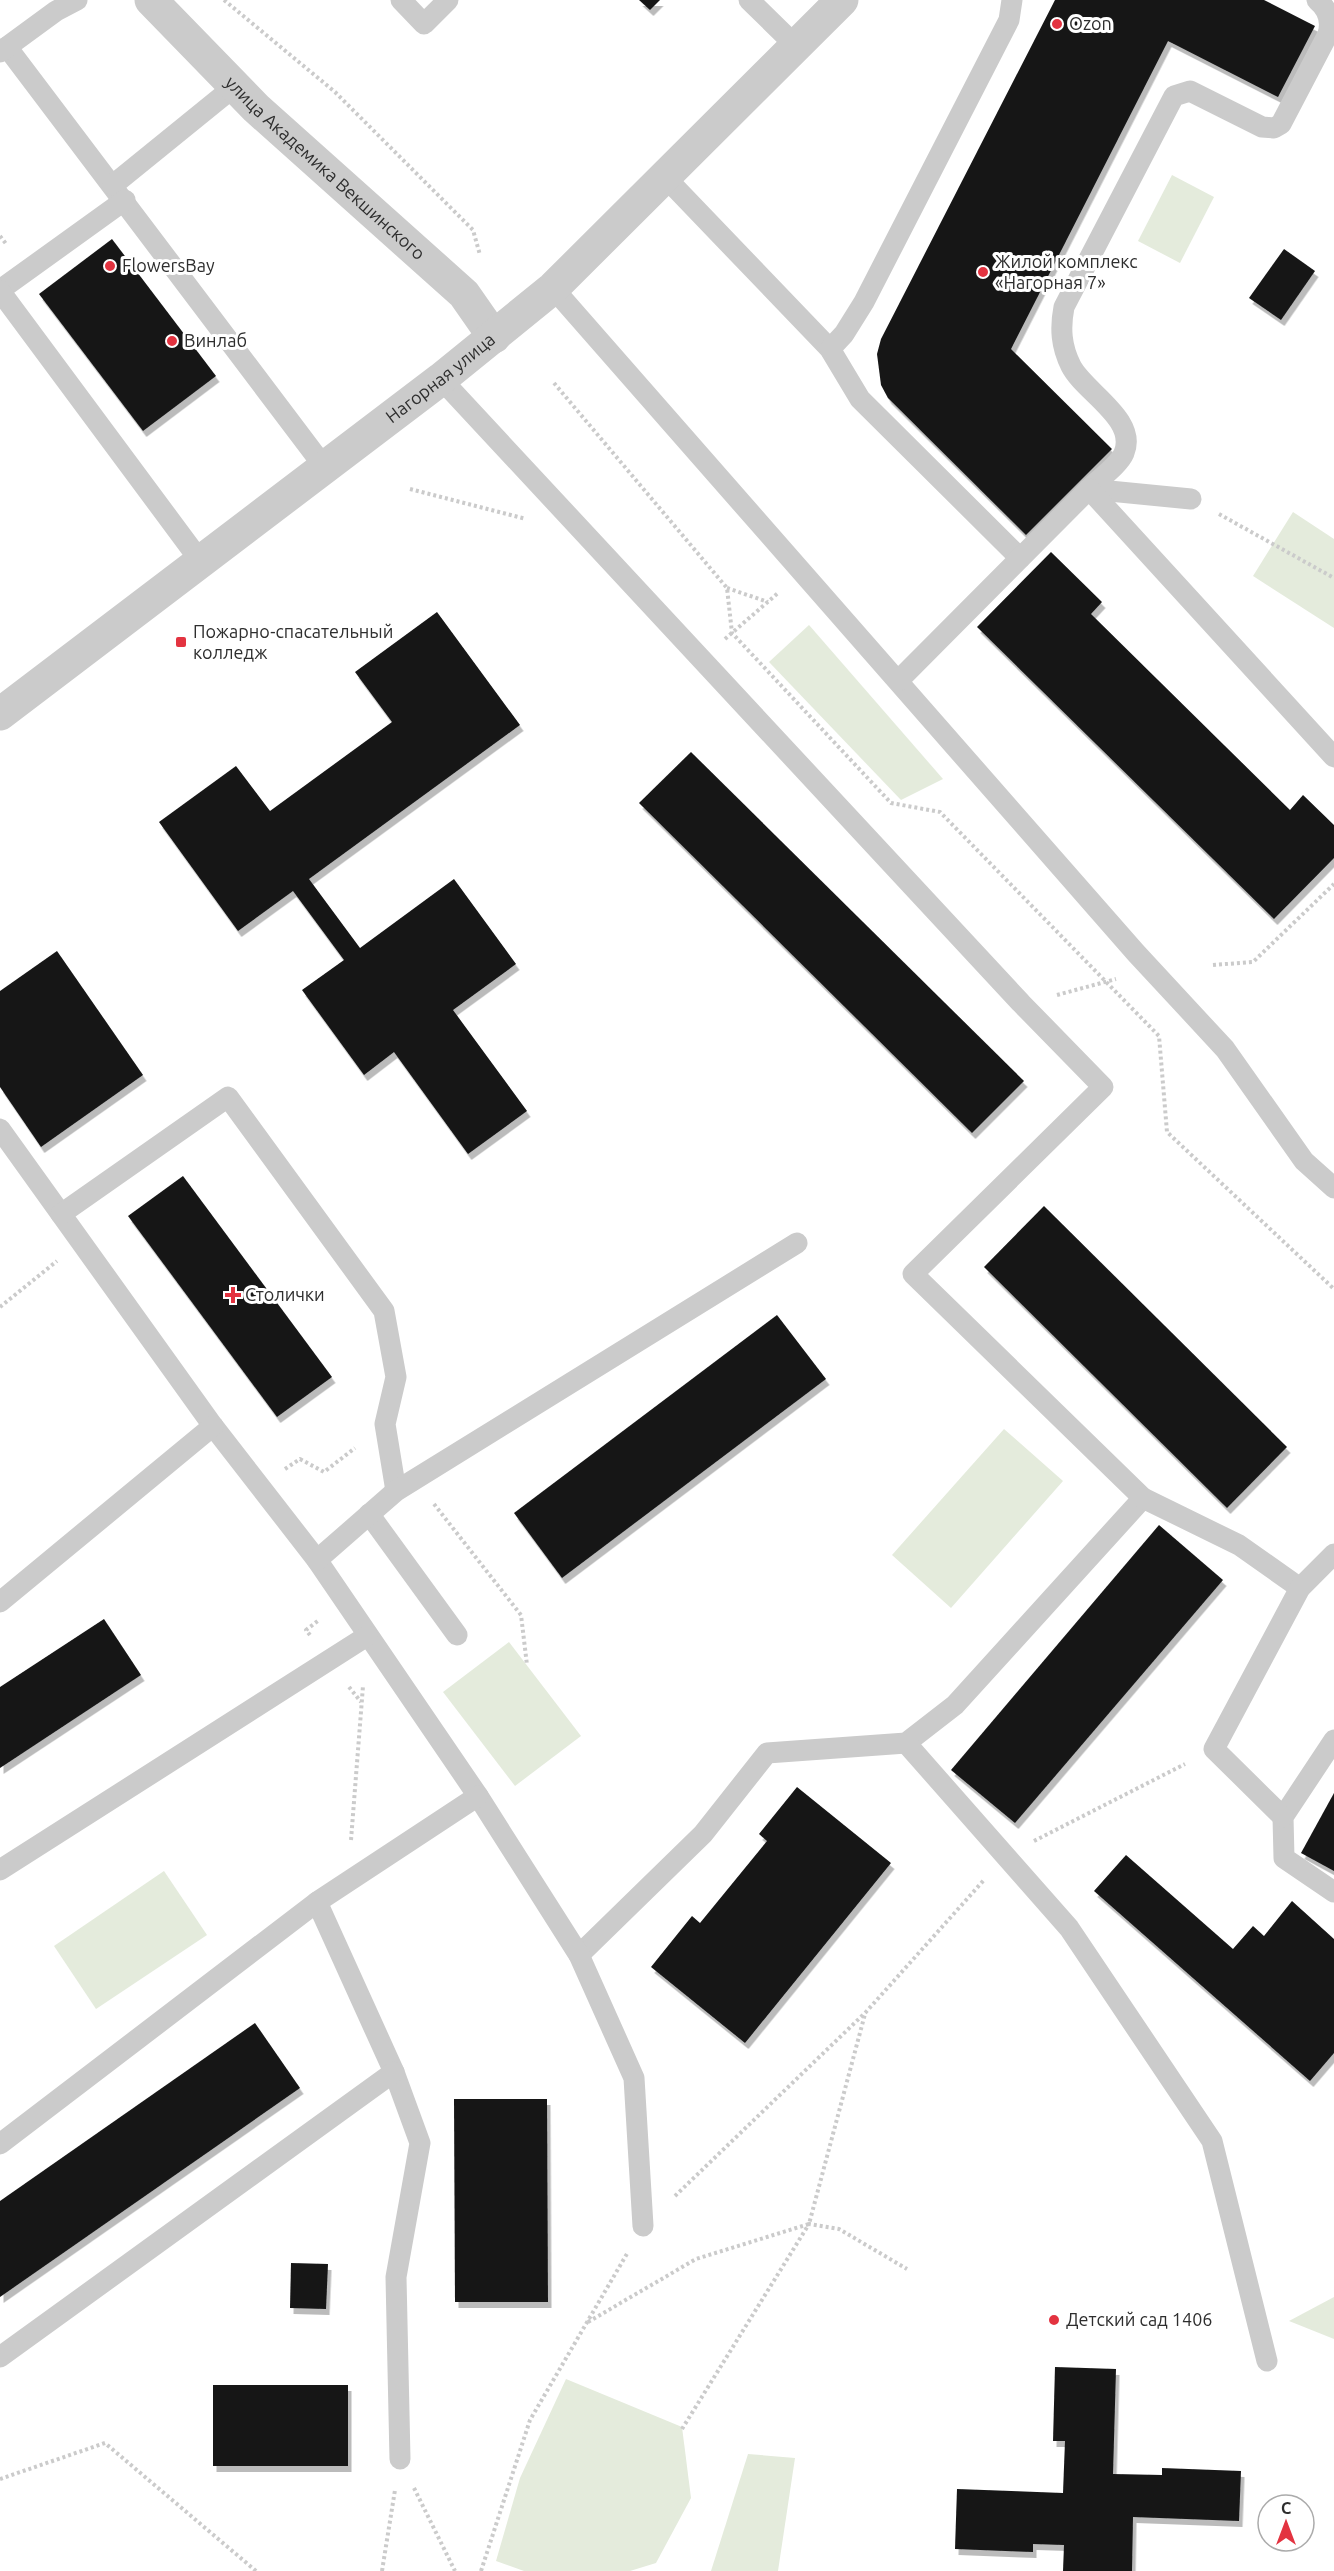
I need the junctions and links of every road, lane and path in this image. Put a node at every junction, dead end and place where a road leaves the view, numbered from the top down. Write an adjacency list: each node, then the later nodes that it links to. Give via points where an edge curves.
1 (77, 0): 11 (lane)
2 (151, 0): 12 (street, улица Академика Векшинского)
3 (224, 0): 15 (path, via 335,92 473,230)
4 (401, 0): 5 (lane, via 424,24)
5 (448, 0)
6 (748, 0): 10 (lane)
7 (842, 0): 10 (street, Нагорная улица)
8 (1012, 0): 19 (lane, via 1009,20 864,303)
9 (1317, 0): 24 (lane, via 1326,9 1330,26 1281,124 1262,127 1190,91 1174,96 1064,307 1062,339 1068,361 1081,381 1119,419 1126,441 1124,454)
10 (796, 46): 13 (street, Нагорная улица)
11 (3, 50): 14 (lane)
12 (235, 86): 14 (lane); 18 (street, улица Академика Векшинского, via 464,294)
13 (665, 177): 16 (street, Нагорная улица); 19 (lane)
14 (119, 192): 17 (lane); 22 (lane)
15 (481, 259)
16 (553, 288): 18 (street, Нагорная улица); 29 (lane)
17 (0, 291): 28 (lane)
18 (494, 337): 20 (street, Нагорная улица)
19 (830, 349): 27 (lane, via 860,399)
20 (441, 379): 22 (street, Нагорная улица); 26 (lane)
21 (554, 383): 31 (path)
22 (325, 468): 28 (street, Нагорная улица)
23 (410, 489): 26 (path)
24 (1089, 489): 25 (lane); 27 (lane); 37 (lane)
25 (1191, 498): 30 (path)
26 (585, 534): 34 (lane)
27 (1020, 558): 35 (lane)
28 (201, 562): 36 (street, Нагорная улица)
29 (802, 572): 32 (path); 35 (lane)
30 (1334, 578)
31 (727, 588): 32 (path); 33 (path)
32 (768, 602): 33 (path)
33 (732, 633): 34 (path); 41 (path, via 891,803 940,812)
34 (702, 660): 42 (lane)
35 (899, 680): 44 (lane, via 1225,1049 1304,1161)
36 (0, 714)
37 (1334, 757)
38 (1334, 884): 39 (path, via 1253,962)
39 (1213, 965)
40 (1115, 980): 41 (path)
41 (1105, 984): 42 (path); 48 (path, via 1159,1036 1167,1132)
42 (1021, 1003): 54 (lane, via 1103,1087 913,1274)
43 (0, 1129): 45 (lane)
44 (1334, 1188)
45 (61, 1214): 46 (lane); 50 (lane, via 228,1097 384,1311 396,1377)
46 (81, 1241): 49 (path); 51 (lane)
47 (797, 1243): 53 (lane)
48 (1334, 1289)
49 (0, 1307)
50 (386, 1424): 52 (path, via 324,1472 300,1459); 53 (lane)
51 (213, 1426): 52 (lane); 59 (lane)
52 (259, 1486): 57 (lane)
53 (396, 1491): 55 (lane); 62 (path, via 430,1498 521,1615)
54 (1143, 1498): 58 (lane, via 1239,1545); 64 (lane, via 956,1705)
55 (369, 1514): 57 (lane); 60 (lane)
56 (1334, 1554): 58 (lane)
57 (316, 1560): 61 (lane)
58 (1300, 1588): 65 (lane)
59 (0, 1602)
60 (457, 1635)
61 (367, 1636): 66 (lane); 69 (lane); 70 (path)
62 (527, 1665)
63 (1334, 1740): 67 (lane)
64 (906, 1743): 68 (lane); 73 (lane, via 767,1753 703,1834)
65 (1214, 1749): 67 (lane); 68 (path)
66 (478, 1796): 70 (lane); 73 (lane)
67 (1283, 1817): 71 (lane, via 1284,1858)
68 (1006, 1856): 74 (path); 82 (lane, via 1069,1928 1212,2141)
69 (0, 1870)
70 (347, 1882): 72 (lane)
71 (1334, 1892)
72 (316, 1902): 75 (lane); 76 (lane)
73 (579, 1955): 78 (lane, via 634,2078)
74 (866, 2012): 77 (path); 78 (path)
75 (394, 2072): 81 (lane); 84 (lane, via 420,2143 396,2277)
76 (0, 2144)
77 (809, 2224): 79 (path, via 839,2229); 80 (path, via 696,2259); 83 (path)
78 (643, 2226): 80 (path)
79 (907, 2269)
80 (587, 2322): 89 (path, via 530,2420)
81 (0, 2357)
82 (1267, 2361)
83 (682, 2429)
84 (400, 2459): 87 (path); 88 (path)
85 (0, 2479): 86 (path, via 105,2443)
86 (256, 2571)
87 (382, 2571)
88 (455, 2571)
89 (481, 2571)

